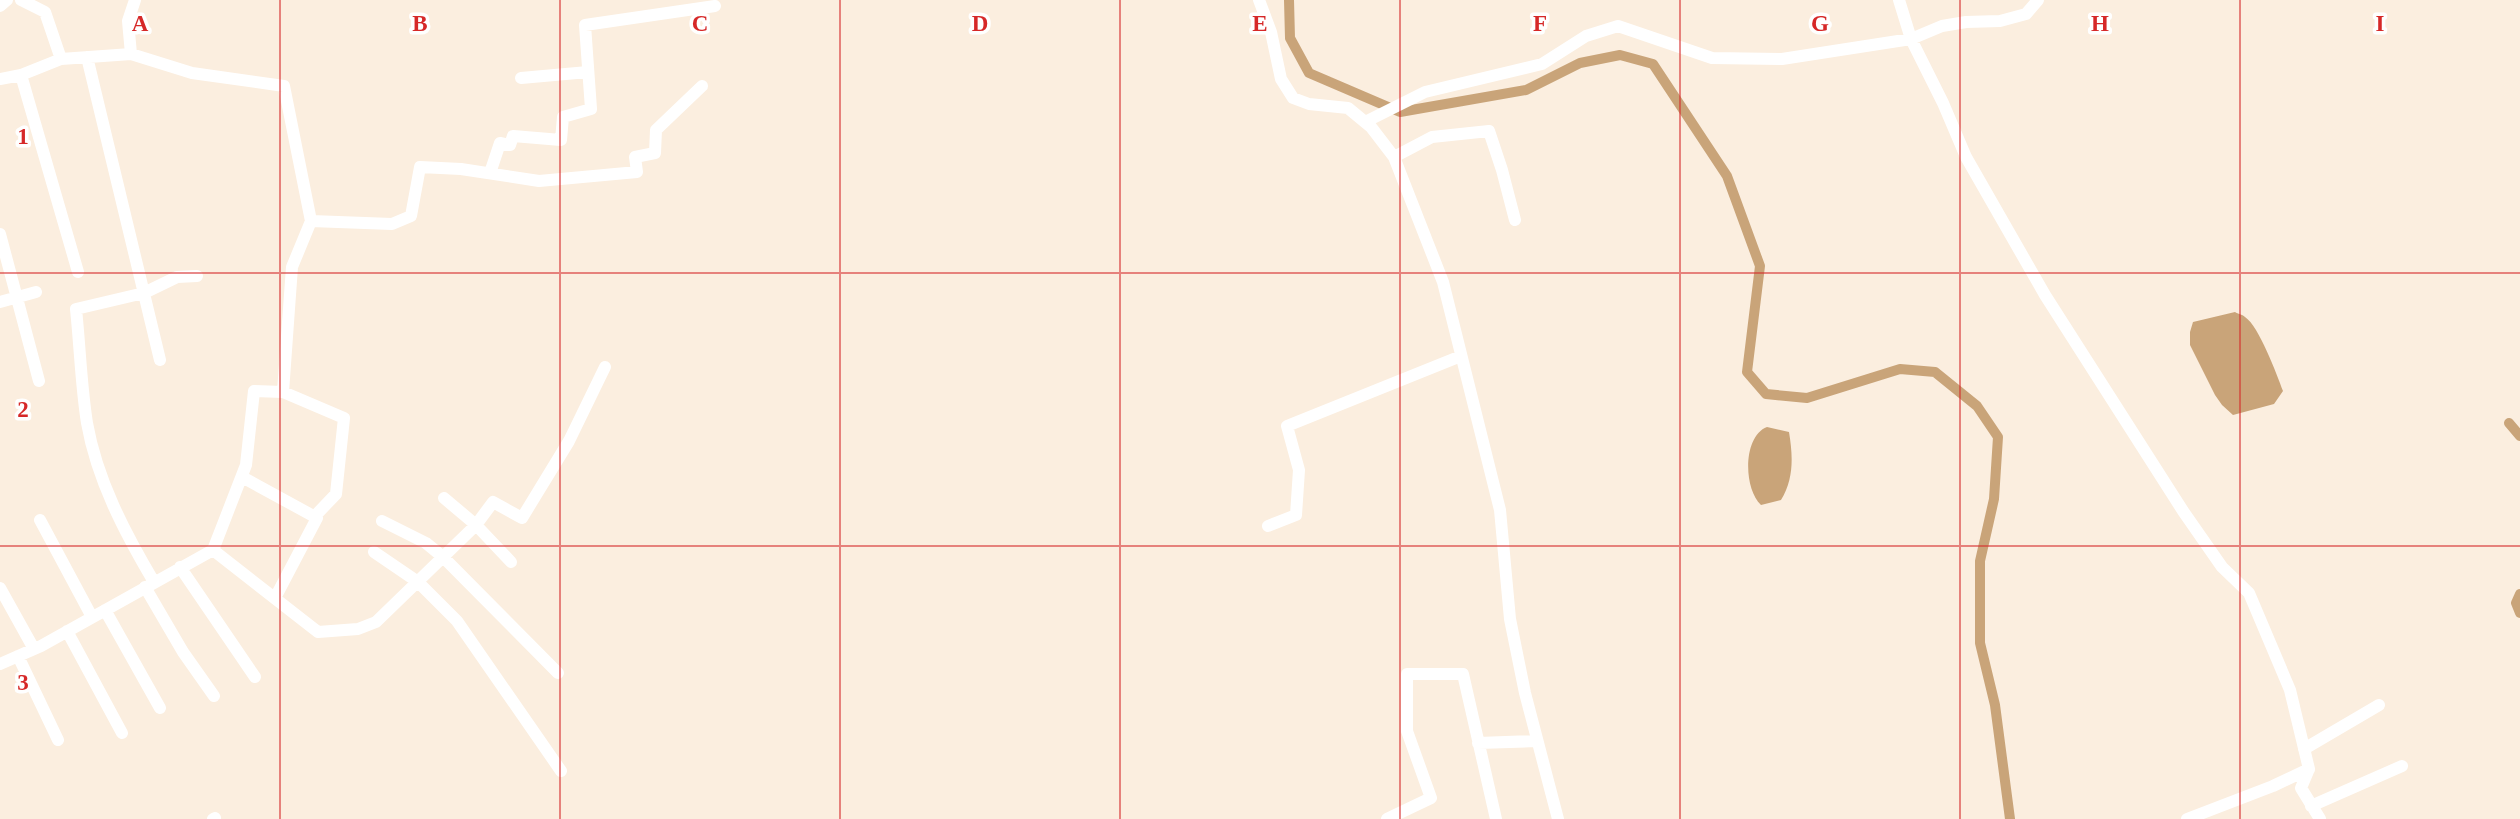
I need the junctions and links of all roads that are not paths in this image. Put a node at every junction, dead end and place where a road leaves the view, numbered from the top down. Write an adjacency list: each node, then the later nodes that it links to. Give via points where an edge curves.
1 (7, 0): 7 (street)
2 (22, 0): 12 (street, via 45,12)
3 (135, 0): 10 (street, via 128,21)
4 (1259, 0): 18 (street, via 1280,79 1293,97 1310,104 1348,108)
5 (1899, 0): 9 (street)
6 (2038, 0): 9 (street, via 2026,14 1942,26)
7 (0, 6)
8 (715, 6): 13 (street, via 585,25)
9 (1910, 39): 18 (street, via 1782,59 1712,58 1618,26 1586,36 1542,64 1425,92); 66 (street, via 1971,167 2045,295 2176,501 2222,568 2249,593 2290,690)
10 (131, 54): 11 (street); 22 (street, via 192,74 284,86)
11 (87, 57): 12 (street); 27 (street)
12 (61, 59): 14 (street)
13 (588, 72): 15 (street); 20 (street, via 591,109 563,117 561,140 513,136 510,145 500,143)
14 (21, 75): 16 (street); 24 (street)
15 (521, 78)
16 (0, 79)
17 (702, 86): 20 (street, via 656,130 655,153 635,157 636,172 539,181)
18 (1368, 120): 19 (street)
19 (1394, 157): 21 (street, via 1432,137 1489,131); 30 (street, via 1443,282)
20 (489, 173): 22 (street, via 420,167 411,216 392,224)
21 (1515, 220)
22 (311, 222): 34 (street, via 292,267)
23 (0, 234): 28 (street)
24 (78, 272)
25 (197, 276): 27 (street, via 177,277)
26 (36, 292): 28 (street)
27 (144, 293): 31 (street); 48 (street, via 76,309 93,447)
28 (15, 297): 29 (street); 33 (street)
29 (0, 302)
30 (1461, 356): 41 (street, via 1287,426 1299,470 1296,514); 64 (street, via 1500,510 1510,619)
31 (160, 360)
32 (605, 367): 40 (street, via 569,441 523,518 493,502)
33 (38, 381)
34 (283, 392): 35 (street, via 254,391); 37 (street, via 344,418 336,494)
35 (242, 477): 37 (street); 42 (street)
36 (444, 498): 40 (street)
37 (314, 517): 50 (street)
38 (40, 520): 52 (street)
39 (382, 521): 44 (street)
40 (476, 525): 44 (street); 45 (street)
41 (1268, 526)
42 (213, 550): 46 (street); 50 (street)
43 (374, 552): 47 (street)
44 (443, 557): 47 (street); 57 (street)
45 (510, 562)
46 (180, 567): 48 (street); 58 (street)
47 (418, 582): 50 (street, via 376,622 358,629 318,632); 69 (street, via 457,621)
48 (150, 584): 51 (street); 59 (street, via 183,652)
49 (0, 587): 54 (street)
50 (275, 598)
51 (105, 610): 52 (street); 61 (street)
52 (92, 617): 53 (street)
53 (67, 631): 54 (street); 62 (street)
54 (34, 649): 55 (street)
55 (18, 656): 56 (street); 63 (street)
56 (0, 664)
57 (558, 673)
58 (255, 677)
59 (214, 696)
60 (2379, 705): 66 (street)
61 (160, 708)
62 (122, 733)
63 (58, 740)
64 (1537, 741): 65 (street); 73 (street)
65 (1478, 743): 71 (street, via 1463,674 1406,674 1407,731 1431,798); 72 (street)
66 (2304, 749): 68 (street)
67 (2402, 766): 70 (street)
68 (2309, 769): 70 (street, via 2301,788); 74 (street)
69 (561, 771)
70 (2311, 806): 75 (street)
71 (1387, 819)
72 (1496, 819)
73 (1558, 819)
74 (2188, 819)
75 (2320, 819)

